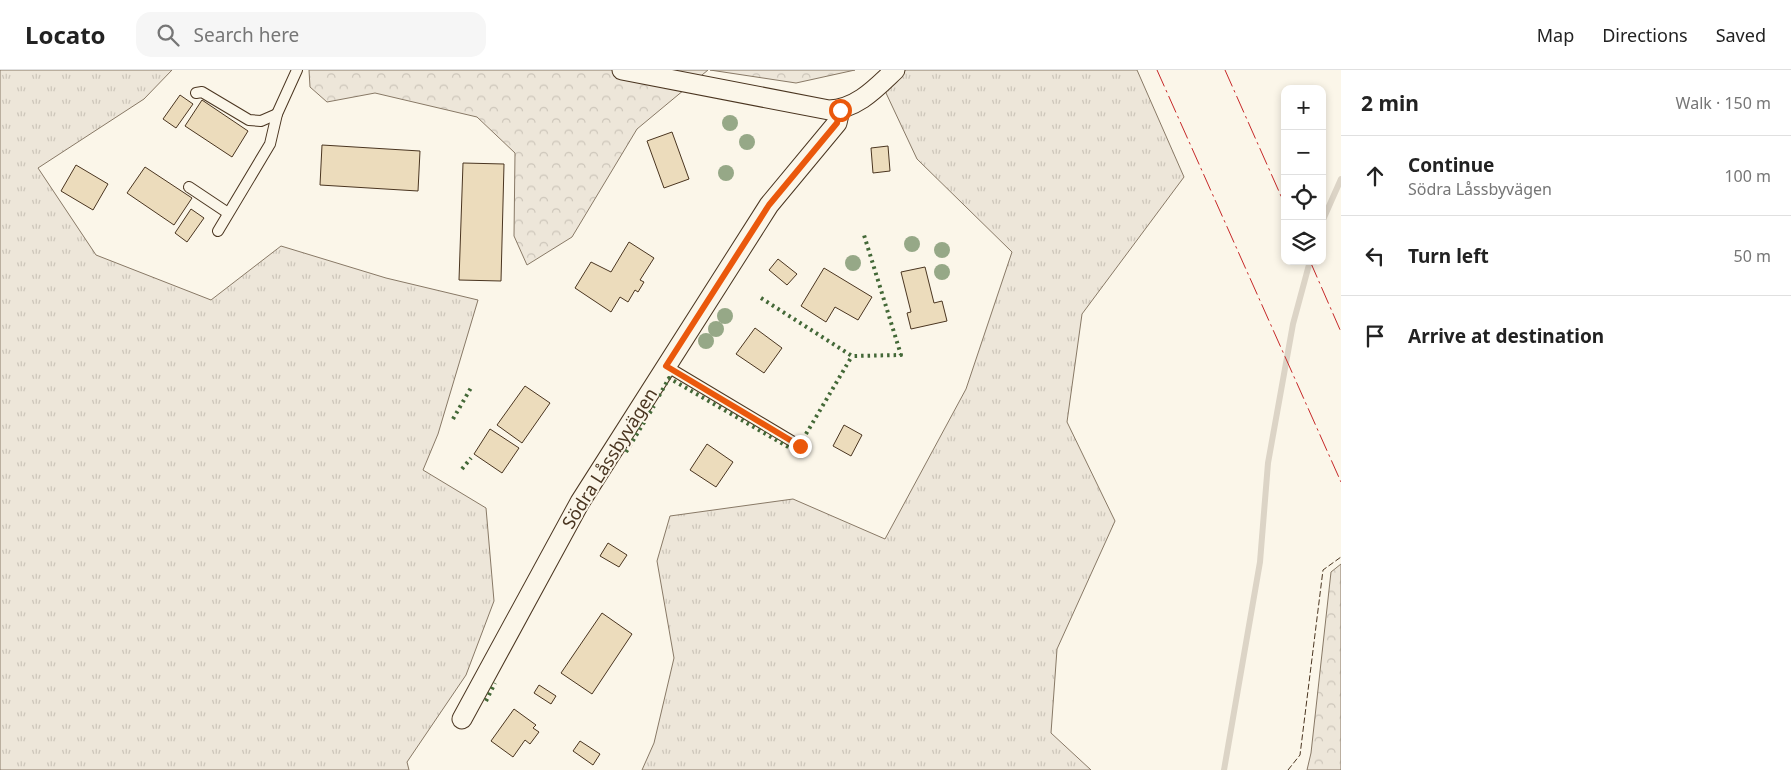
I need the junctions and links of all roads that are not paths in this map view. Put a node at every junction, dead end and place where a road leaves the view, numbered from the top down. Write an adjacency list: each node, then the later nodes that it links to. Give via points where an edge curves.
1 (297, 70): 6 (lane)
2 (622, 70): 5 (street, via 815,108)
3 (895, 70): 5 (street, via 871,93)
4 (196, 93): 6 (lane, via 202,92 249,120 261,121)
5 (840, 110): 10 (street, Södra Låssbyvägen, via 837,123 769,205)
6 (277, 114): 8 (lane, via 270,144)
7 (189, 187): 8 (lane)
8 (228, 213): 9 (lane)
9 (218, 231)
10 (666, 366): 11 (lane); 12 (street, Södra Låssbyvägen, via 580,502)
11 (800, 446)
12 (462, 719)

